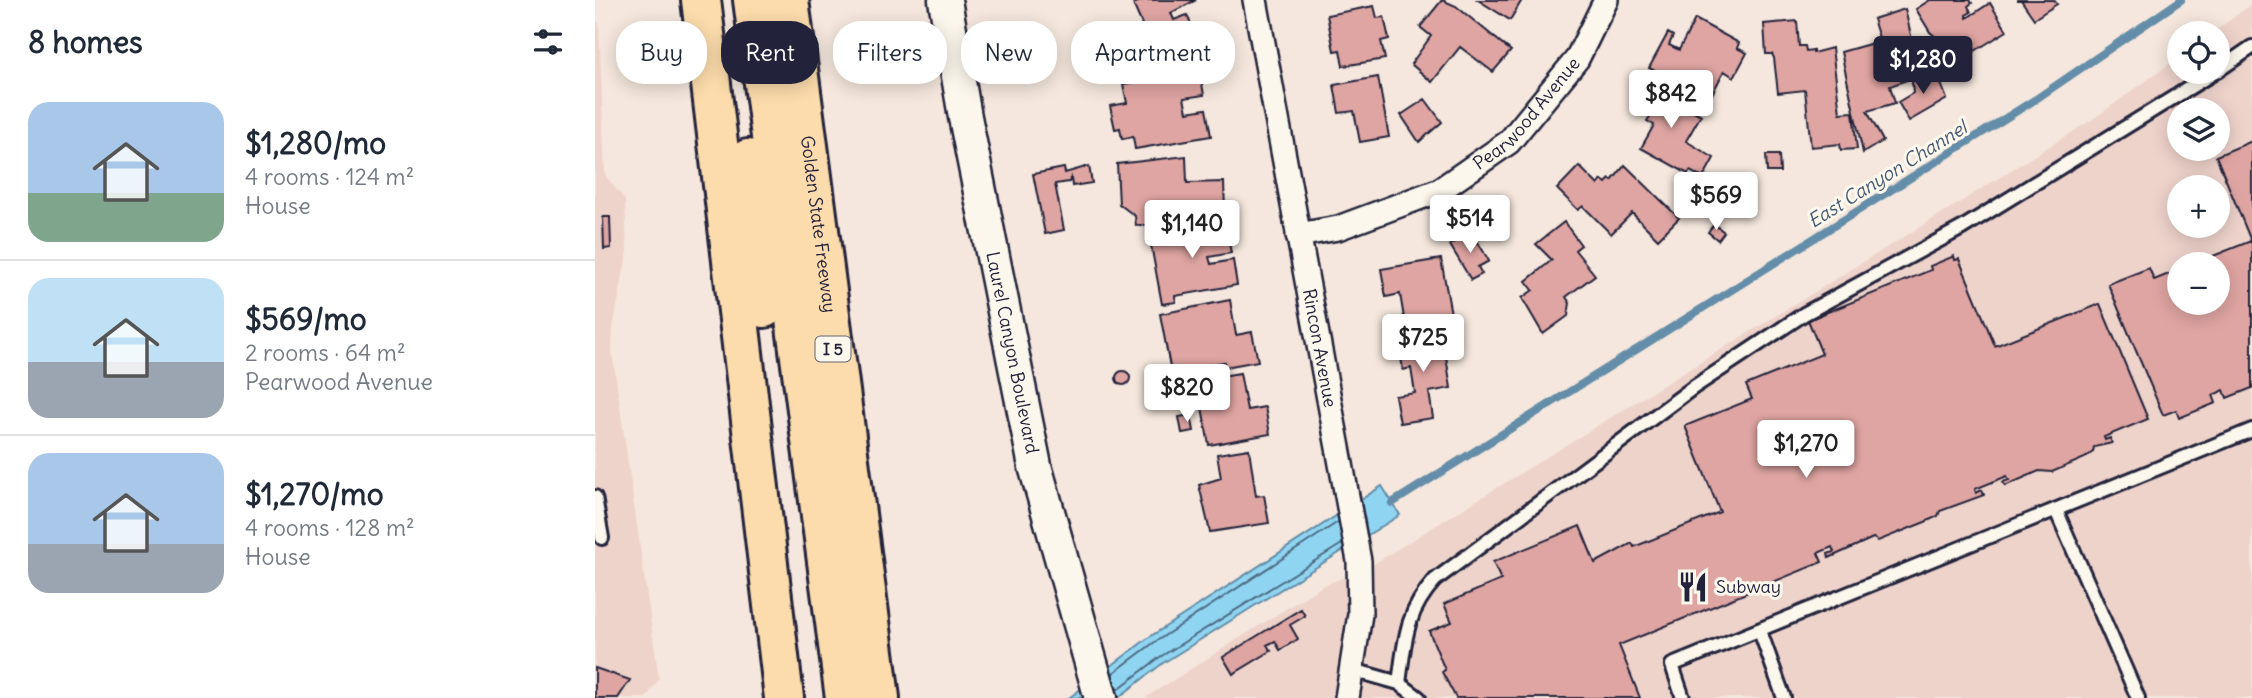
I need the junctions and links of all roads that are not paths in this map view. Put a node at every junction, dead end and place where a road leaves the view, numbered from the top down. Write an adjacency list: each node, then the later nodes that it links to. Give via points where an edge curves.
1 (701, 0): 19 (highway)
2 (733, 0): 20 (highway)
3 (753, 0): 21 (highway)
4 (789, 0): 22 (highway, Golden State Freeway / I 5)
5 (945, 0): 23 (main road, Laurel Canyon Boulevard, via 1035,466)
6 (1255, 0): 11 (street, Rincon Avenue)
7 (1606, 0): 11 (street, Pearwood Avenue, via 1577,59 1509,142 1440,190 1338,228)
8 (2252, 47): 9 (lane)
9 (2230, 62)
10 (2195, 84): 18 (lane, via 1962,228 1804,314 1694,387 1446,572 1414,606)
11 (1298, 235): 17 (street, Rincon Avenue, via 1359,561 1360,614)
12 (2252, 430): 14 (lane)
13 (595, 497): 15 (lane)
14 (2056, 510): 16 (lane); 28 (lane)
15 (602, 538)
16 (1760, 631): 26 (lane, via 1672,666); 27 (lane)
17 (1353, 670): 18 (lane); 24 (street, Rincon Avenue)
18 (1399, 683): 25 (lane)
19 (784, 698)
20 (811, 698)
21 (845, 698)
22 (880, 698)
23 (1101, 698)
24 (1347, 698)
25 (1419, 698)
26 (1683, 698)
27 (1784, 698)
28 (2138, 698)

